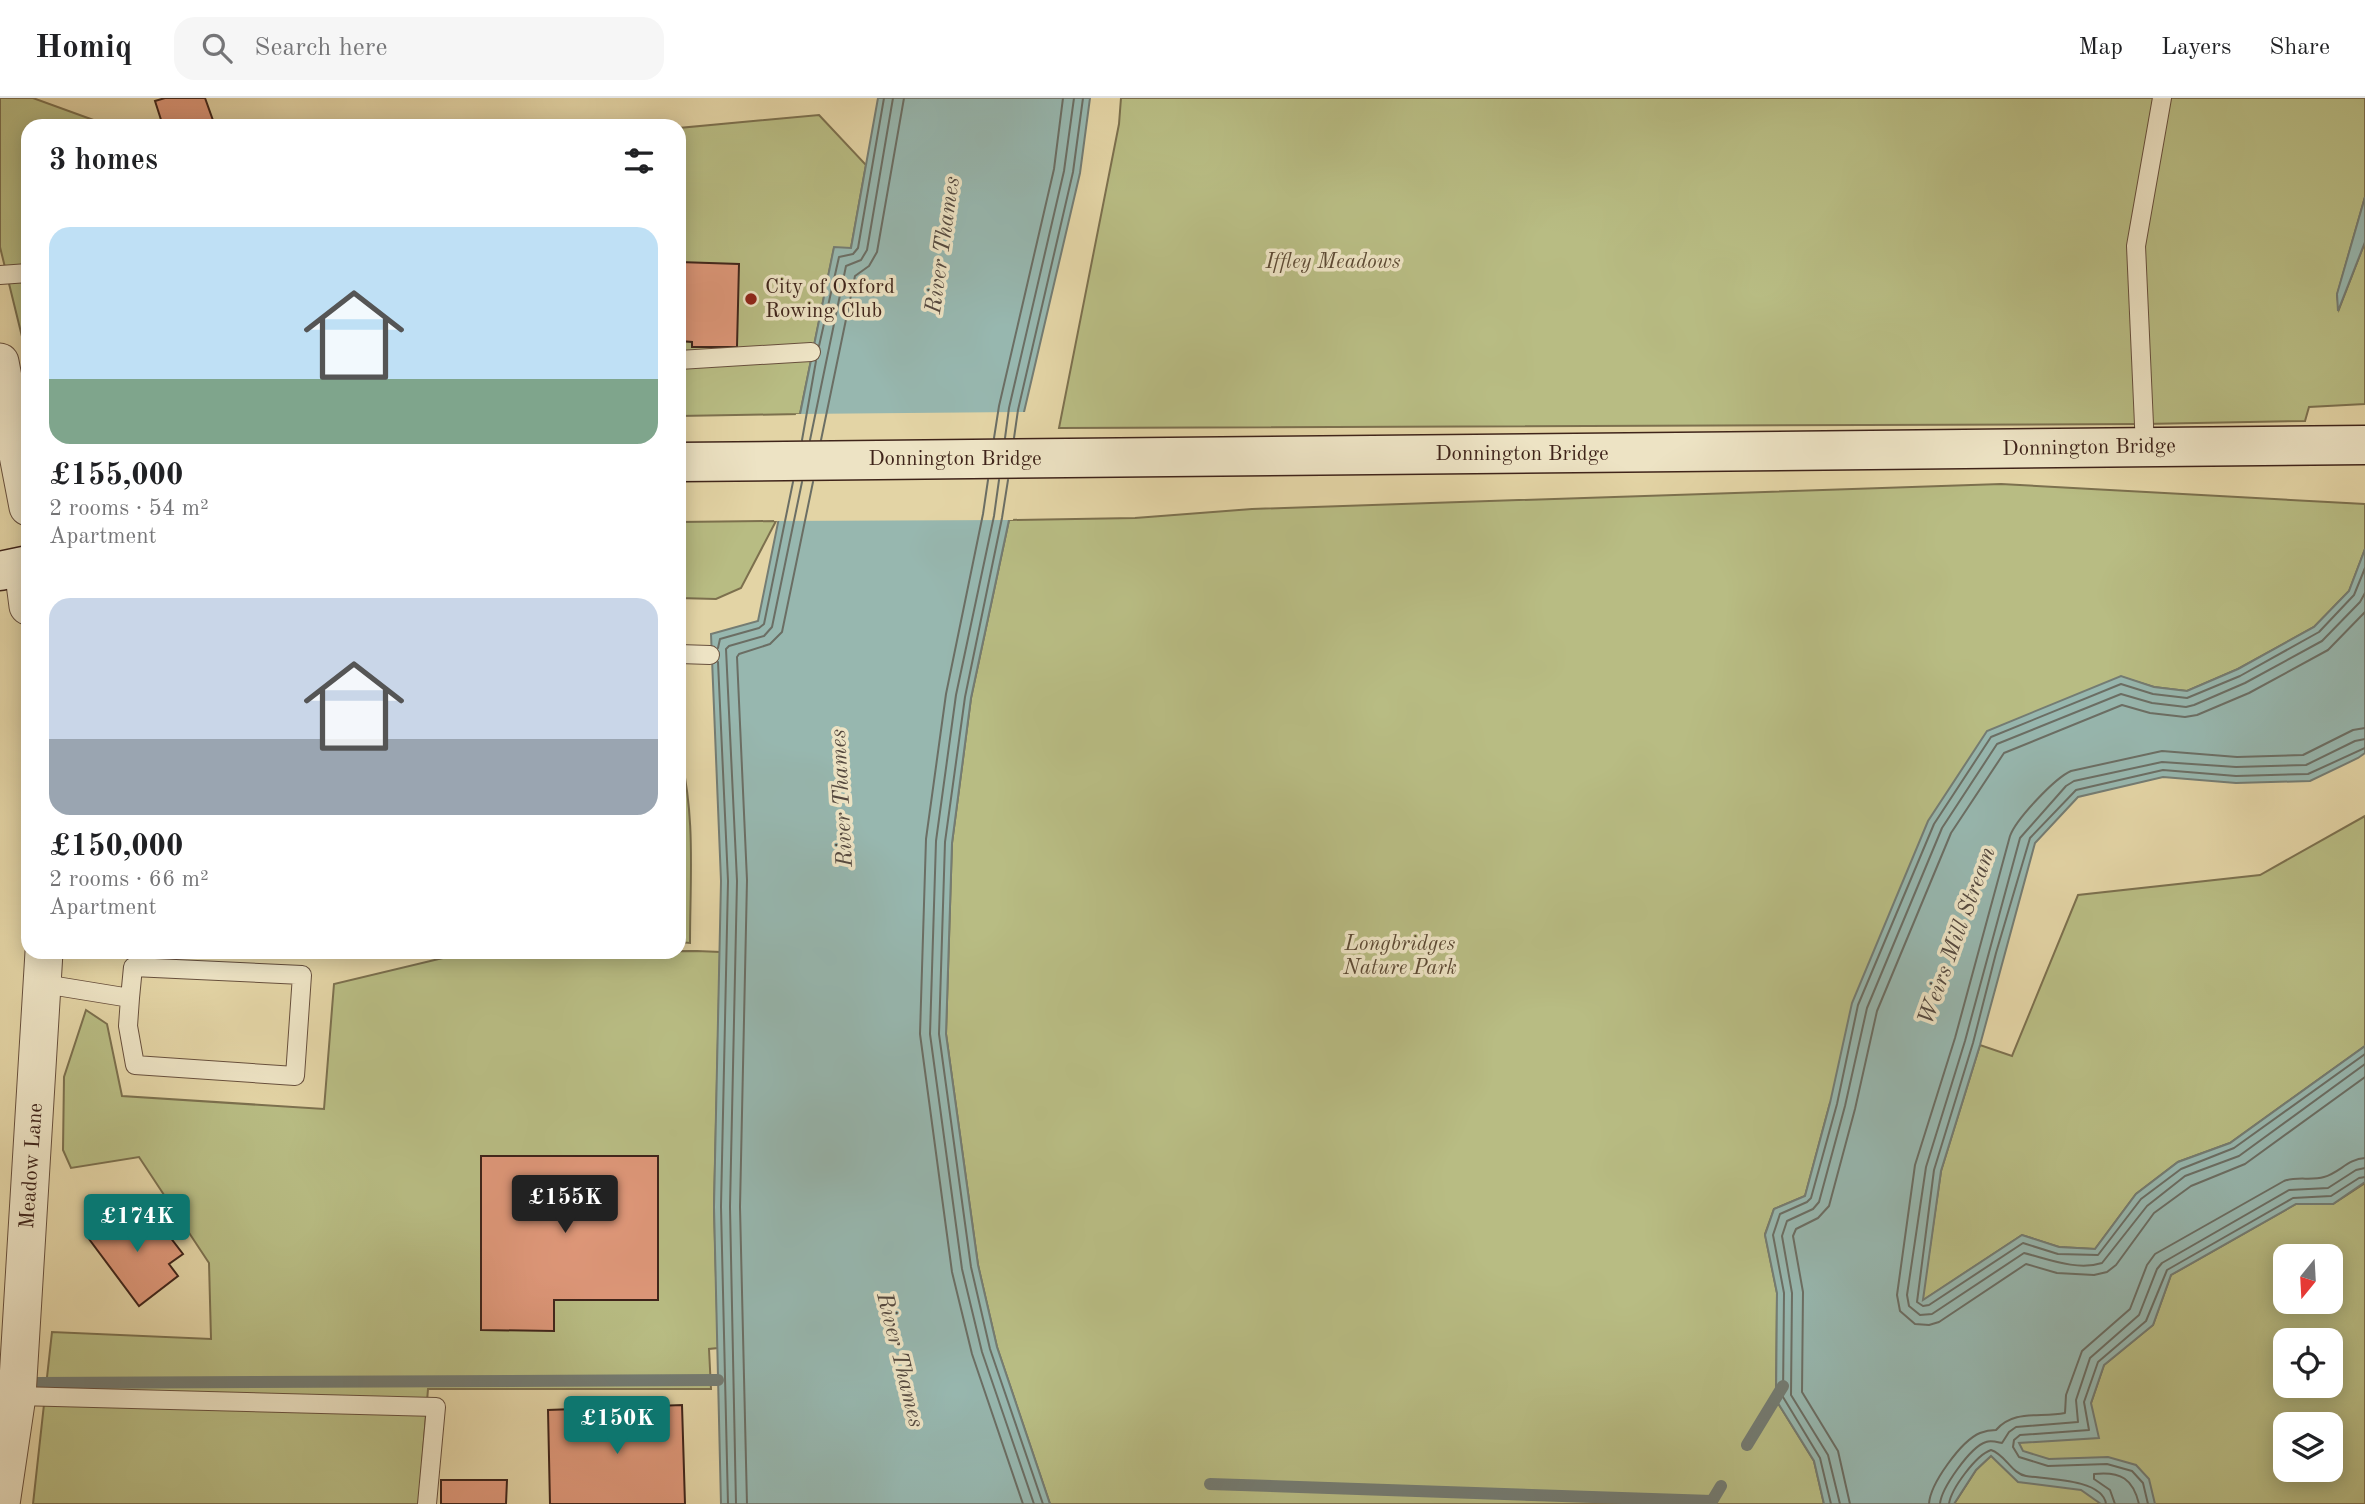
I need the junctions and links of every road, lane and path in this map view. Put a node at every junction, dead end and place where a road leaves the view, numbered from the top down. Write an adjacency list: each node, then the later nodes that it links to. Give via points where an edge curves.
1 (2162, 98): 8 (lane, via 2136,246)
2 (21, 274): 3 (lane)
3 (0, 275)
4 (811, 352): 5 (lane)
5 (686, 360)
6 (0, 362): 10 (street)
7 (2365, 445): 8 (main road, Donnington Bridge)
8 (2145, 447): 9 (main road, Donnington Bridge)
9 (686, 462)
10 (21, 471)
11 (686, 654): 12 (lane)
12 (710, 655)
13 (133, 959): 15 (lane); 15 (lane, via 302,975 295,1076 135,1065 128,1026)
14 (44, 968): 15 (lane); 16 (street, Meadow Lane)
15 (130, 998)
16 (17, 1396): 17 (street, Meadow Lane); 18 (lane, via 436,1407)
17 (1, 1504)
18 (427, 1504)

